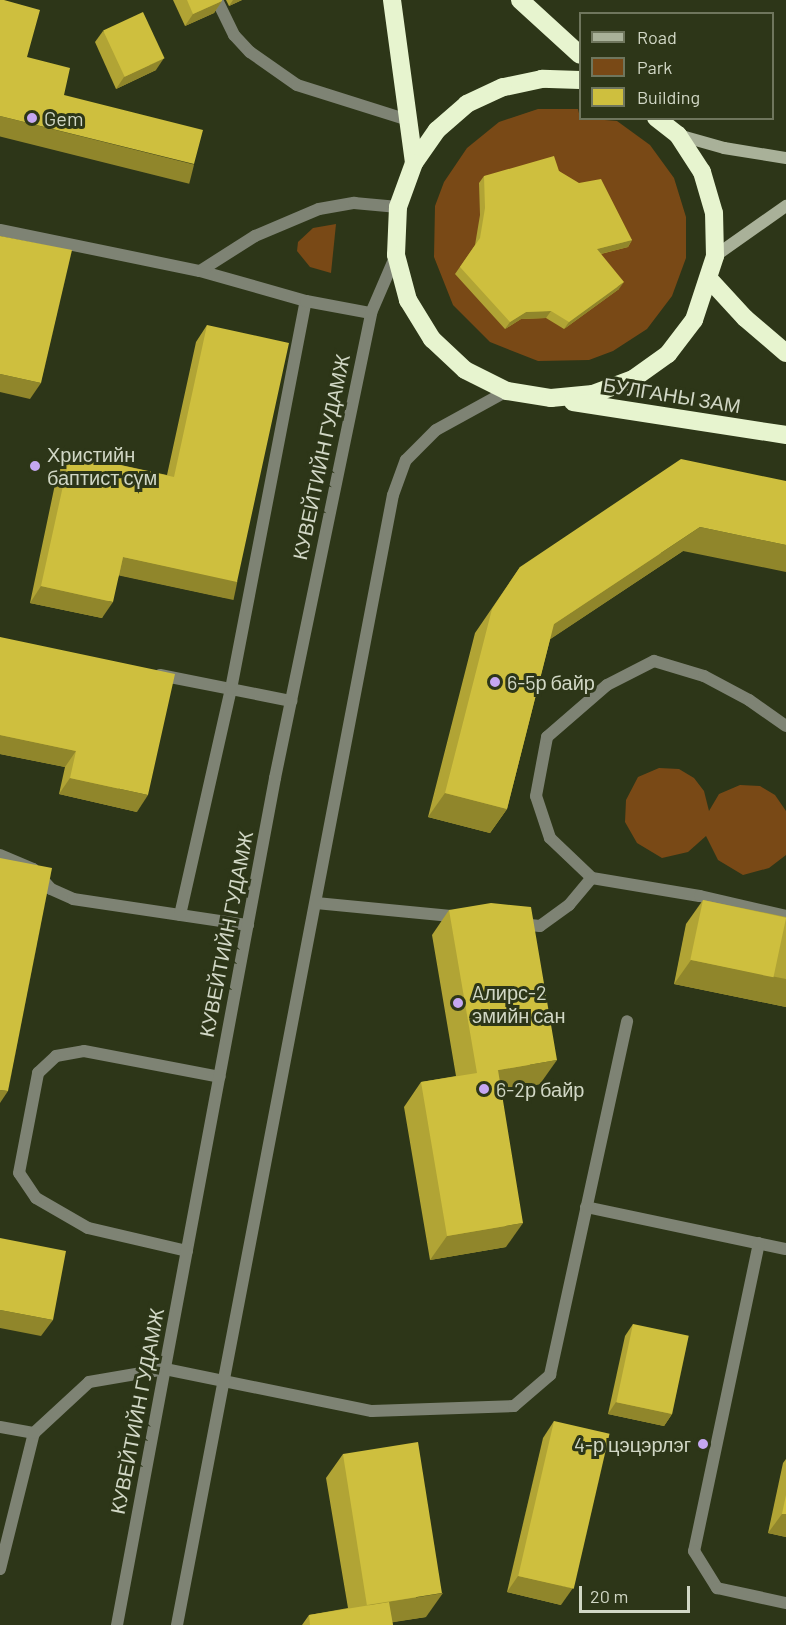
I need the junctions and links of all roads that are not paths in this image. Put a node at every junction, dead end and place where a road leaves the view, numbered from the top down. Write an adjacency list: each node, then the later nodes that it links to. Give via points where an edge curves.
1 (217, 0): 6 (street, via 234,35 250,52 297,85)
2 (392, 0): 6 (highway)
3 (520, 0): 4 (highway)
4 (579, 54)
5 (579, 80): 10 (highway, via 542,78 503,87 476,100 437,130)
6 (408, 120): 10 (highway)
7 (659, 120): 8 (highway)
8 (678, 135): 9 (street, via 724,148); 15 (highway, via 702,172 714,213)
9 (786, 158)
10 (414, 163): 12 (highway)
11 (786, 206): 15 (street)
12 (398, 207): 14 (highway); 16 (street, via 354,203 319,209 255,236)
13 (0, 230): 16 (street)
14 (396, 255): 19 (street, КУВЕЙТИЙН ГУДАМЖ); 21 (highway, via 408,300 432,339 465,370)
15 (715, 256): 17 (highway)
16 (200, 271): 18 (street)
17 (710, 280): 20 (highway, via 745,318); 22 (highway, via 694,320 668,354 633,379 593,394)
18 (306, 301): 19 (street); 25 (street)
19 (371, 313): 26 (street, КУВЕЙТИЙН ГУДАМЖ)
20 (786, 353)
21 (507, 391): 22 (highway); 30 (street, via 436,430 406,460 393,495)
22 (551, 398): 23 (highway, БУЛГАНЫ ЗАМ)
23 (786, 435)
24 (149, 672): 25 (street)
25 (231, 689): 26 (street); 31 (street)
26 (291, 701): 35 (street, КУВЕЙТИЙН ГУДАМЖ)
27 (786, 726): 29 (street, via 749,699 704,676 654,662 607,685 547,737 536,796 550,838)
28 (0, 855): 31 (street, via 33,869 51,889 73,899)
29 (592, 878): 32 (street, via 700,896); 34 (street, via 569,905 540,926)
30 (316, 903): 33 (street); 43 (street)
31 (180, 915): 35 (street)
32 (786, 916)
33 (470, 918)
34 (505, 922)
35 (248, 925): 37 (street, КУВЕЙТИЙН ГУДАМЖ)
36 (627, 1021): 38 (street)
37 (220, 1077): 41 (street, КУВЕЙТИЙН ГУДАМЖ); 41 (street, via 84,1051 56,1056 38,1073 19,1173 36,1198 88,1228)
38 (586, 1207): 39 (street); 43 (street, via 549,1375 514,1406 372,1411)
39 (759, 1243): 40 (street); 47 (street, via 693,1551 717,1588)
40 (786, 1249)
41 (187, 1251): 42 (street, КУВЕЙТИЙН ГУДАМЖ)
42 (165, 1369): 43 (street); 45 (street, via 89,1383); 48 (street, КУВЕЙТИЙН ГУДАМЖ)
43 (225, 1379): 49 (street)
44 (0, 1427): 45 (street)
45 (34, 1433): 46 (street)
46 (0, 1569)
47 (786, 1603)
48 (117, 1625)
49 (177, 1625)

